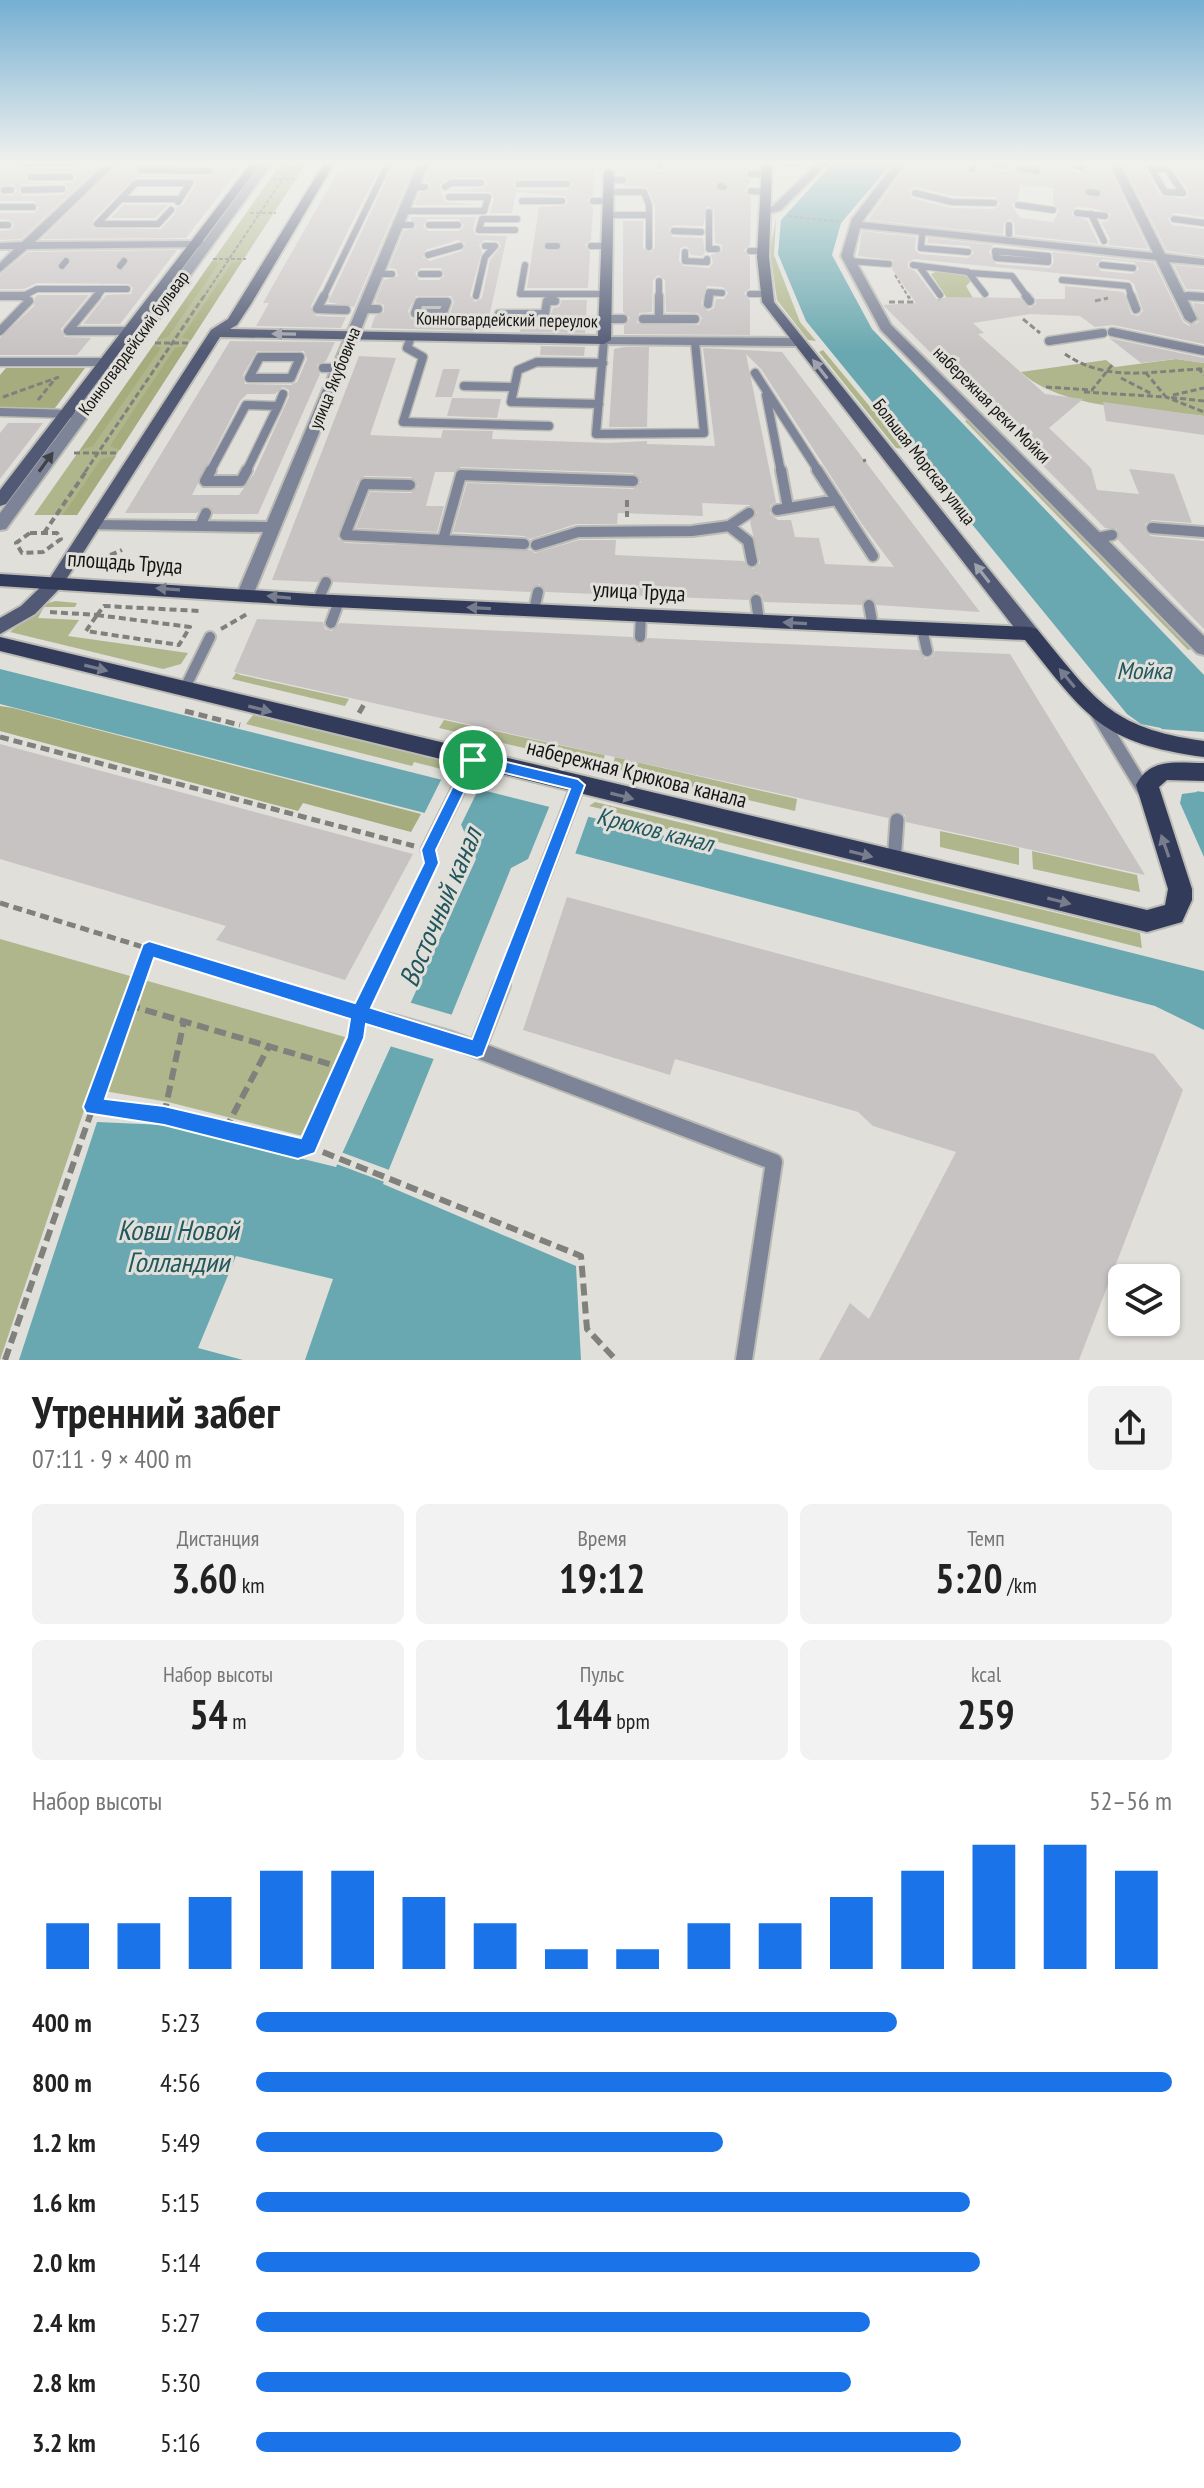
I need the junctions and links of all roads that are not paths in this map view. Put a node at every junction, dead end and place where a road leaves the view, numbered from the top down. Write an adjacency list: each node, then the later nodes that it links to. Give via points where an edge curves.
1 (41, 225): 27 (street)
2 (118, 225): 20 (lane)
3 (135, 225): 20 (lane)
4 (214, 225): 26 (street, Конногвардейский бульвар)
5 (216, 225): 26 (street, Конногвардейский бульвар)
6 (278, 225): 82 (street, via 218,321)
7 (292, 225): 82 (street, via 233,322)
8 (358, 225): 73 (lane, via 317,309)
9 (398, 225): 50 (street, улица Якубовича, via 390,255)
10 (477, 225): 21 (lane, via 479,230)
11 (608, 225): 34 (street)
12 (649, 225): 35 (lane)
13 (706, 225): 23 (lane)
14 (763, 225): 89 (street, Большая Морская улица, via 758,294)
15 (850, 225): 41 (street)
16 (866, 225): 24 (street)
17 (1009, 225): 25 (lane)
18 (1096, 225): 36 (lane)
19 (1144, 225): 46 (street)
20 (126, 226)
21 (515, 230)
22 (674, 231): 23 (lane)
23 (705, 232): 38 (lane, via 707,262 685,261)
24 (922, 234): 25 (street); 39 (lane, via 921,248)
25 (1009, 238): 37 (street)
26 (201, 244): 27 (street); 83 (street, Конногвардейский бульвар)
27 (25, 245): 28 (street); 48 (street)
28 (0, 246)
29 (460, 246): 40 (lane)
30 (485, 246): 63 (lane, via 495,246 485,257)
31 (548, 246): 32 (lane)
32 (557, 246)
33 (591, 246): 34 (lane)
34 (607, 246): 65 (street)
35 (649, 247)
36 (1106, 247): 37 (street); 46 (street)
37 (1047, 251): 37 (lane, via 1022,254 995,251 996,258 1048,262)
38 (685, 252)
39 (968, 252)
40 (428, 255)
41 (849, 261): 43 (lane); 144 (street, набережная реки Мойки, via 886,327 1105,536)
42 (1204, 262): 46 (street)
43 (888, 264)
44 (525, 265): 65 (lane, via 520,294)
45 (1102, 265): 47 (lane)
46 (1162, 267): 66 (street)
47 (1133, 268)
48 (0, 269)
49 (971, 273): 59 (lane); 60 (lane, via 916,265); 69 (lane, via 1012,276)
50 (377, 274): 51 (lane); 73 (street, улица Якубовича)
51 (392, 274)
52 (421, 274): 53 (lane)
53 (439, 274)
54 (1062, 280): 72 (lane, via 1128,286)
55 (659, 281): 78 (lane)
56 (103, 289): 57 (lane); 62 (lane, via 37,289); 83 (lane, via 68,331)
57 (127, 289)
58 (722, 293): 70 (lane, via 709,292)
59 (985, 294)
60 (940, 295)
61 (0, 296): 62 (lane)
62 (23, 296): 81 (lane, via 29,301)
63 (476, 296)
64 (1204, 297): 66 (lane)
65 (605, 298): 68 (lane); 75 (street)
66 (1177, 298): 80 (street)
67 (555, 301): 74 (lane, via 547,301 545,314 499,314)
68 (587, 301)
69 (1030, 301)
70 (708, 304)
71 (378, 309): 73 (lane)
72 (1136, 309)
73 (362, 310): 84 (street, улица Якубовича)
74 (498, 319)
75 (605, 319): 76 (lane); 86 (street)
76 (623, 319)
77 (643, 319): 78 (lane)
78 (659, 319): 79 (lane)
79 (695, 319)
80 (1191, 319)
81 (0, 331)
82 (216, 333): 84 (street, Конногвардейский переулок, one-way to 82); 117 (street)
83 (141, 335): 91 (street, Конногвардейский бульвар); 105 (street, Конногвардейский бульвар)
84 (352, 335): 85 (street, Конногвардейский переулок); 119 (street, улица Якубовича, via 331,368)
85 (411, 337): 86 (street, Конногвардейский переулок); 106 (lane, via 407,348 423,357 403,422)
86 (604, 340): 88 (street, Конногвардейский переулок); 93 (lane)
87 (1049, 341): 90 (lane, via 1107,333)
88 (695, 342): 89 (street, Конногвардейский переулок, via 751,347); 101 (lane, via 704,433 596,434)
89 (798, 342): 141 (street, Большая Морская улица, one-way to 89)
90 (1204, 351)
91 (106, 362): 92 (lane); 105 (street, Конногвардейский бульвар)
92 (1, 363)
93 (603, 363): 97 (lane, via 528,363 518,370); 101 (lane)
94 (755, 373): 98 (lane)
95 (259, 381): 95 (lane, via 290,381 300,357 260,357 249,378)
96 (464, 386): 97 (lane)
97 (514, 387): 101 (lane, via 511,402)
98 (764, 389): 111 (lane); 113 (lane)
99 (252, 394): 102 (lane)
100 (283, 394): 103 (lane)
101 (599, 404)
102 (246, 405): 103 (lane); 107 (lane, via 205,481)
103 (278, 406): 107 (lane, via 241,481)
104 (0, 412): 105 (lane)
105 (74, 414): 112 (street, Конногвардейский бульвар); 116 (street, Конногвардейский бульвар, one-way to 105)
106 (549, 426)
107 (223, 481): 110 (lane)
108 (633, 481): 122 (lane, via 461,475)
109 (410, 485): 122 (lane, via 365,484 345,535)
110 (216, 495)
111 (837, 500): 113 (lane); 125 (lane)
112 (0, 501)
113 (788, 508): 114 (lane)
114 (777, 510)
115 (749, 513): 118 (lane)
116 (0, 525)
117 (93, 525): 119 (street, площадь Труда, via 203,520); 128 (street)
118 (729, 526): 124 (lane, via 705,531 573,532); 126 (lane, via 748,541)
119 (274, 527): 130 (street, улица Якубовича)
120 (1152, 528): 121 (lane)
121 (1204, 532)
122 (443, 540): 123 (lane)
123 (524, 544)
124 (536, 545)
125 (873, 556)
126 (752, 561)
127 (0, 580): 128 (main road, площадь Труда)
128 (56, 582): 130 (main road, площадь Труда, one-way to 128); 138 (street, via 28,610)
129 (326, 582): 131 (lane)
130 (246, 594): 131 (main road, улица Труда, one-way to 130)
131 (318, 600): 133 (main road, улица Труда)
132 (756, 600): 136 (lane)
133 (339, 601): 135 (main road, улица Труда, one-way to 133, via 536,601); 137 (lane)
134 (869, 605): 139 (lane)
135 (641, 615): 136 (main road, улица Труда); 143 (lane)
136 (759, 621): 139 (main road, улица Труда, one-way to 136)
137 (331, 623)
138 (0, 627)
139 (873, 627): 140 (main road, улица Труда)
140 (922, 629): 141 (main road, улица Труда); 146 (lane)
141 (1030, 634): 148 (main road, Большая Морская улица, one-way to 141)
142 (210, 637): 147 (lane)
143 (640, 637)
144 (1202, 642)
145 (0, 644): 147 (main road, набережная Крюкова канала, one-way to 147)
146 (927, 651)
147 (184, 701): 150 (main road, набережная Крюкова канала, one-way to 150)
148 (1096, 711): 149 (main road, Большая Морская улица, via 1118,729 1159,744); 153 (lane)
149 (1204, 749)
150 (473, 760): 152 (main road, набережная Крюкова канала); 155 (lane)
151 (1194, 771): 153 (main road, via 1152,776)
152 (578, 785): 156 (main road, набережная Крюкова канала, one-way to 156); 158 (lane)
153 (1149, 798): 156 (main road, набережная Крюкова канала, one-way to 153, via 1125,917 1168,917 1181,895)
154 (897, 820): 156 (lane)
155 (428, 850)
156 (894, 862)
157 (387, 1021): 158 (lane)
158 (477, 1049): 159 (lane, via 774,1162)
159 (744, 1360)

